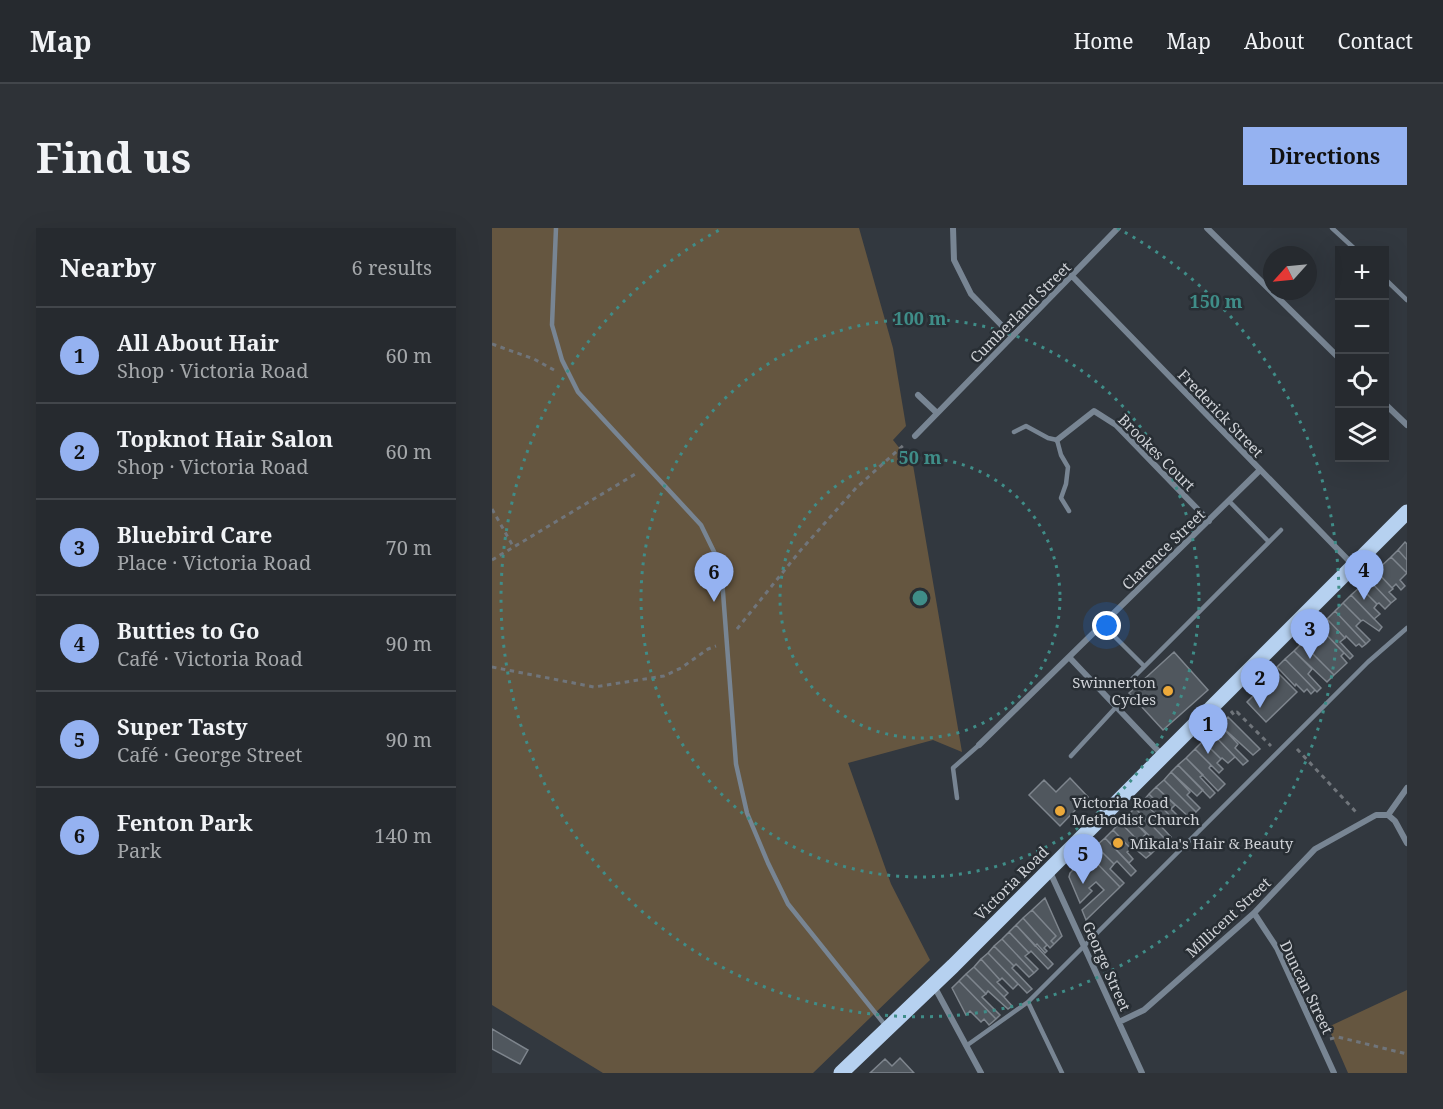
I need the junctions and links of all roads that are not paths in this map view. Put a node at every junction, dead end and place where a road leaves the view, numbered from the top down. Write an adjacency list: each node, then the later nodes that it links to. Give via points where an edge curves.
1 (556, 228): 46 (lane, via 552,324 562,360 578,392 702,525 721,566 736,764 747,813 788,904)
2 (953, 228): 10 (street, via 954,260 971,294)
3 (1118, 228): 7 (street, Cumberland Street)
4 (1207, 228): 11 (street)
5 (1332, 228): 6 (lane)
6 (1352, 246)
7 (1072, 277): 10 (street, Cumberland Street); 19 (street, Frederick Street)
8 (1389, 283): 9 (lane)
9 (1407, 300)
10 (1012, 336): 14 (street, Cumberland Street)
11 (1335, 354)
12 (918, 395): 14 (street)
13 (1389, 408): 15 (street)
14 (937, 413): 17 (street, Cumberland Street)
15 (1407, 425)
16 (1014, 432): 18 (lane, via 1026,426)
17 (915, 436)
18 (1057, 440): 21 (lane, via 1068,467 1061,498); 23 (street, Brookes Court, via 1094,411 1116,425)
19 (1260, 470): 20 (street, Clarence Street); 26 (street, Frederick Street)
20 (1229, 501): 23 (street, Clarence Street); 25 (lane)
21 (1069, 511)
22 (1407, 512): 26 (main road, Victoria Road)
23 (1209, 521): 27 (street, Clarence Street)
24 (1281, 530): 25 (lane)
25 (1269, 542): 30 (lane)
26 (1353, 566): 35 (main road, Victoria Road)
27 (1103, 625): 29 (street, Clarence Street); 30 (lane)
28 (1407, 628): 42 (lane, via 1368,662)
29 (1069, 657): 32 (street); 33 (street, Clarence Street)
30 (1144, 666): 31 (lane)
31 (1130, 681)
32 (1117, 706): 34 (lane); 35 (street)
33 (980, 745): 37 (lane, via 953,768)
34 (1071, 756)
35 (1164, 756): 40 (main road, Victoria Road)
36 (1407, 788): 38 (street)
37 (957, 798)
38 (1388, 815): 39 (street); 41 (street, Millicent Street, via 1365,821 1315,849)
39 (1407, 843)
40 (1049, 869): 42 (street, George Street); 43 (main road, Victoria Road)
41 (1254, 914): 45 (street, Millicent Street, via 1144,1010); 52 (street, Duncan Street, via 1277,948)
42 (1085, 944): 44 (lane); 45 (street, George Street)
43 (933, 985): 46 (main road, Victoria Road); 47 (street)
44 (1028, 1002): 47 (lane); 50 (lane)
45 (1119, 1022): 51 (street, George Street)
46 (887, 1028): 48 (main road, Victoria Road)
47 (966, 1046): 49 (street)
48 (841, 1073)
49 (981, 1073)
50 (1062, 1073)
51 (1142, 1073)
52 (1334, 1073)

